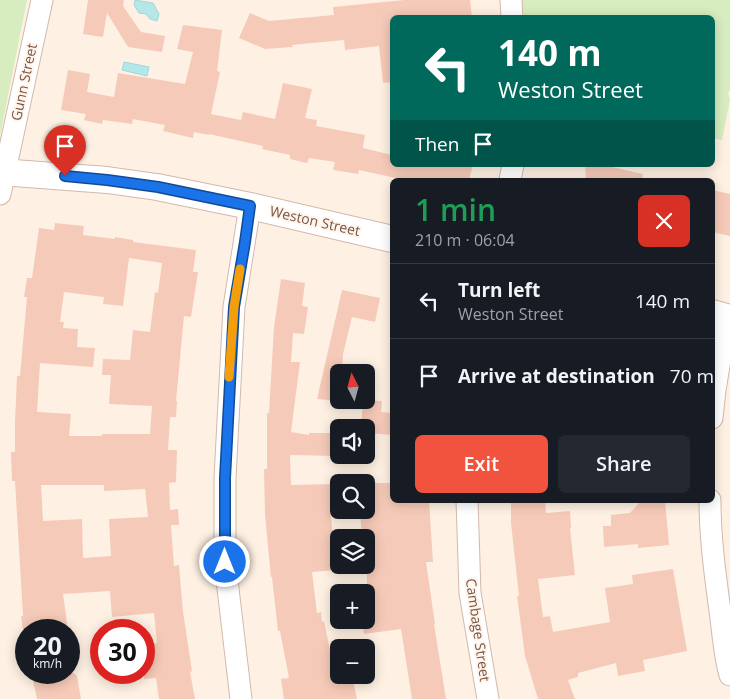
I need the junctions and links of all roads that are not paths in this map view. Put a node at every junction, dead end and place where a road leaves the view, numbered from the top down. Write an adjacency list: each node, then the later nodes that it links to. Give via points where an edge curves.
1 (42, 0): 4 (street, Gunn Street)
2 (510, 0): 3 (street)
3 (512, 15)
4 (2, 179): 5 (street, Weston Street, via 107,180)
5 (250, 206): 6 (street, Weston Street); 12 (street, via 234,307 225,478 225,562)
6 (390, 239)
7 (723, 316): 8 (street)
8 (715, 390)
9 (467, 503): 13 (street, Cambage Street, via 470,593)
10 (710, 503): 11 (street, via 717,591)
11 (730, 675)
12 (241, 699)
13 (488, 699)

